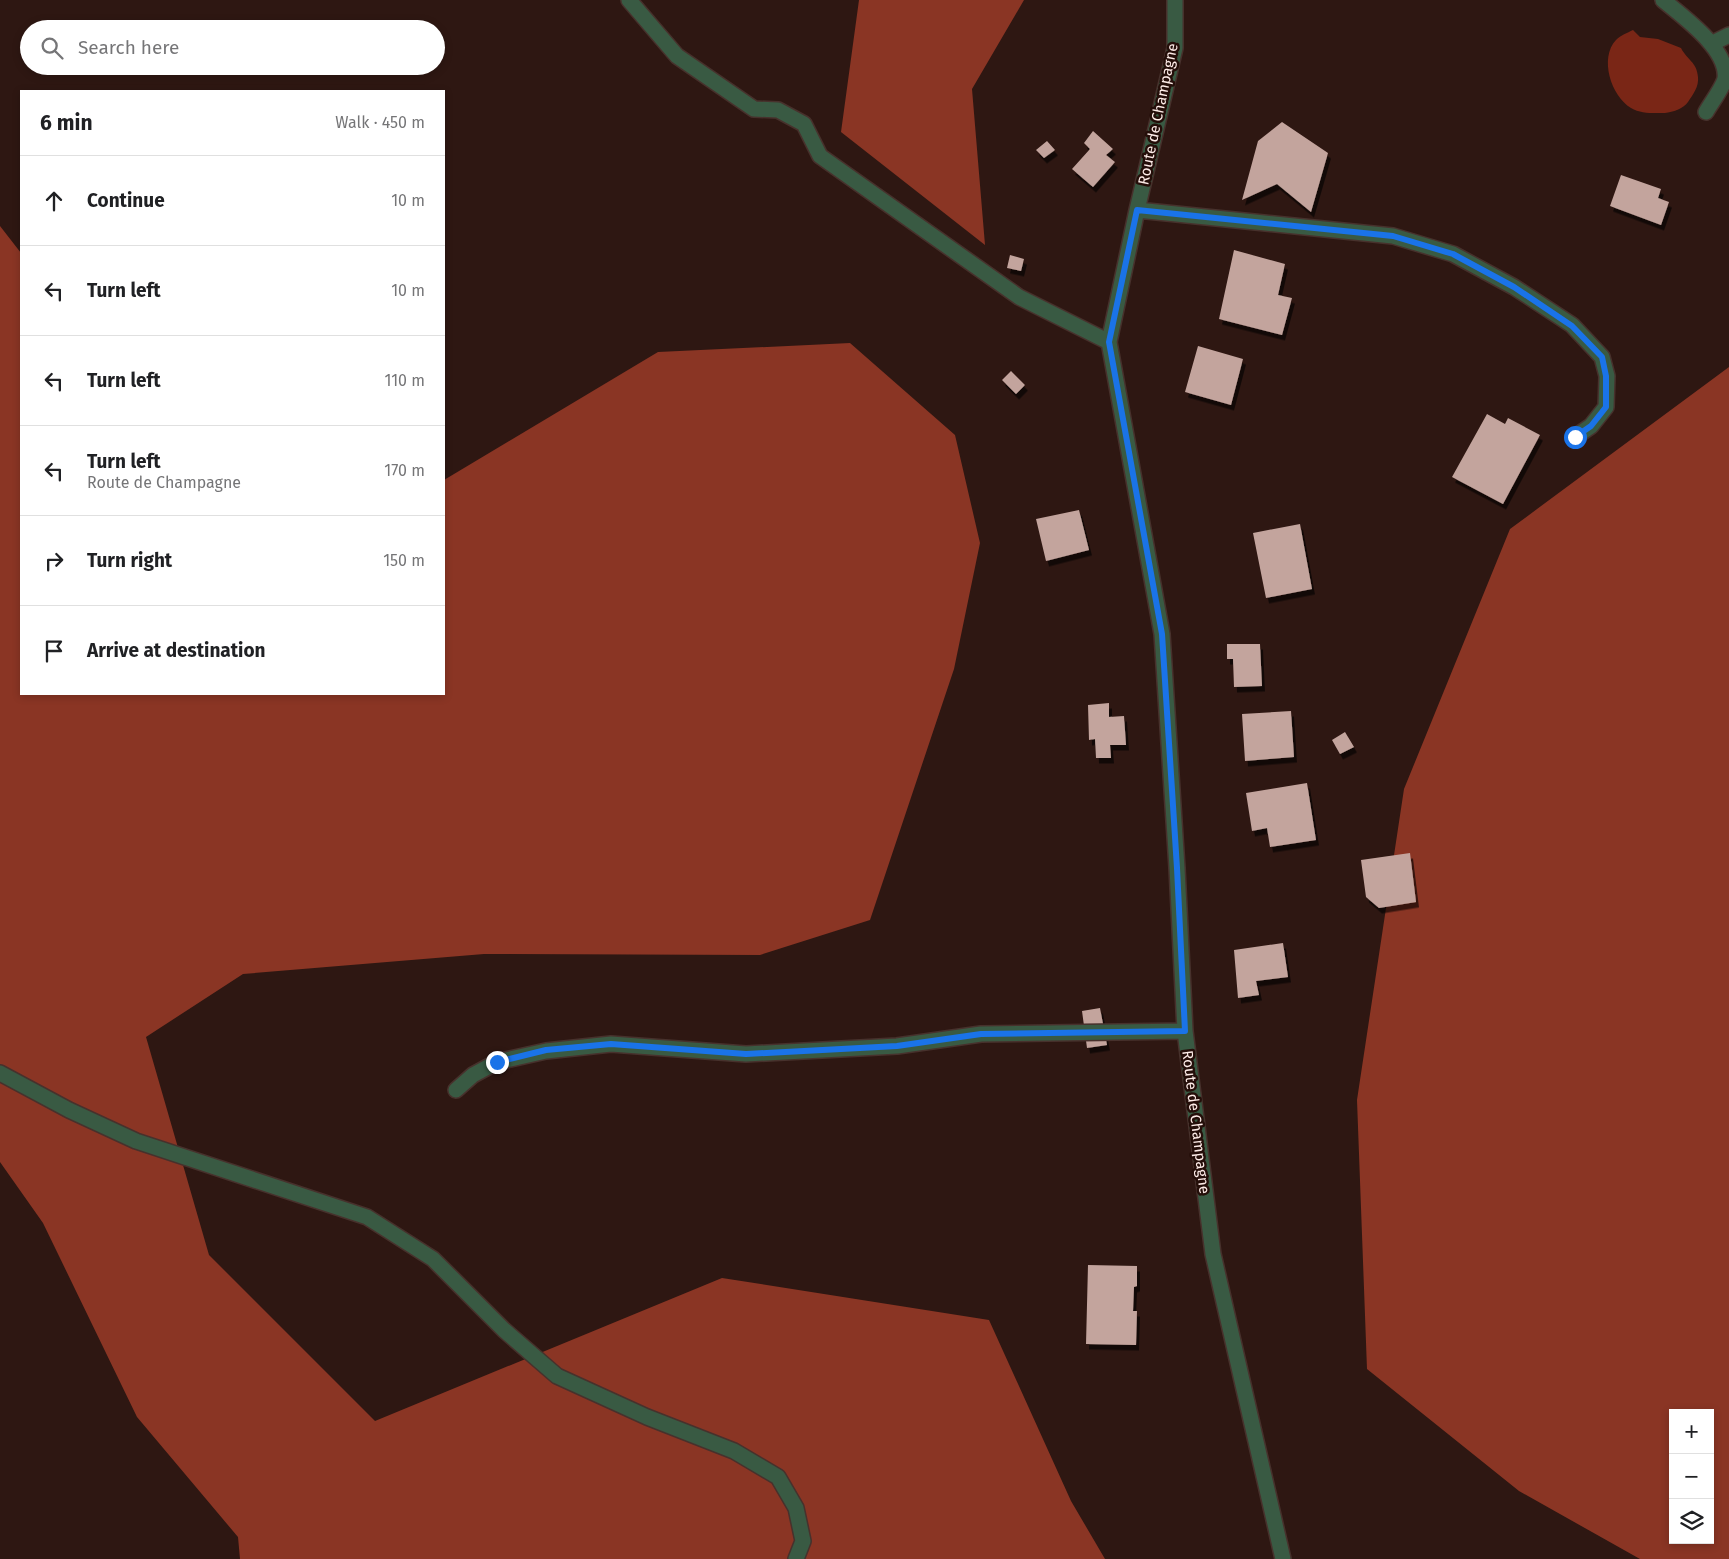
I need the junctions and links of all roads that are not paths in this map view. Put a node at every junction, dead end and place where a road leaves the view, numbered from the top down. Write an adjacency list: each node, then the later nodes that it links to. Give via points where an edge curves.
1 (629, 0): 8 (street, via 677,56 754,109 778,110 804,124 820,156 1019,297)
2 (1175, 0): 7 (street, Route de Champagne, via 1175,48)
3 (1663, 0): 5 (street)
4 (1729, 35): 5 (street)
5 (1713, 43): 6 (street, via 1725,64 1725,78)
6 (1706, 112)
7 (1137, 210): 8 (street, Route de Champagne); 9 (street, via 1393,236 1453,254 1514,287 1572,326 1602,357 1606,407 1591,426)
8 (1109, 342): 10 (street, Route de Champagne, via 1162,634)
9 (1575, 437)
10 (1185, 1031): 12 (street, via 981,1034 897,1046 746,1054 611,1044 546,1050 497,1062 473,1075); 14 (street, Route de Champagne, via 1213,1254)
11 (0, 1073): 13 (street, via 136,1141 367,1217 433,1259 504,1330 558,1376 647,1417 734,1451 778,1477 796,1508 803,1541)
12 (456, 1090)
13 (796, 1559)
14 (1283, 1559)

